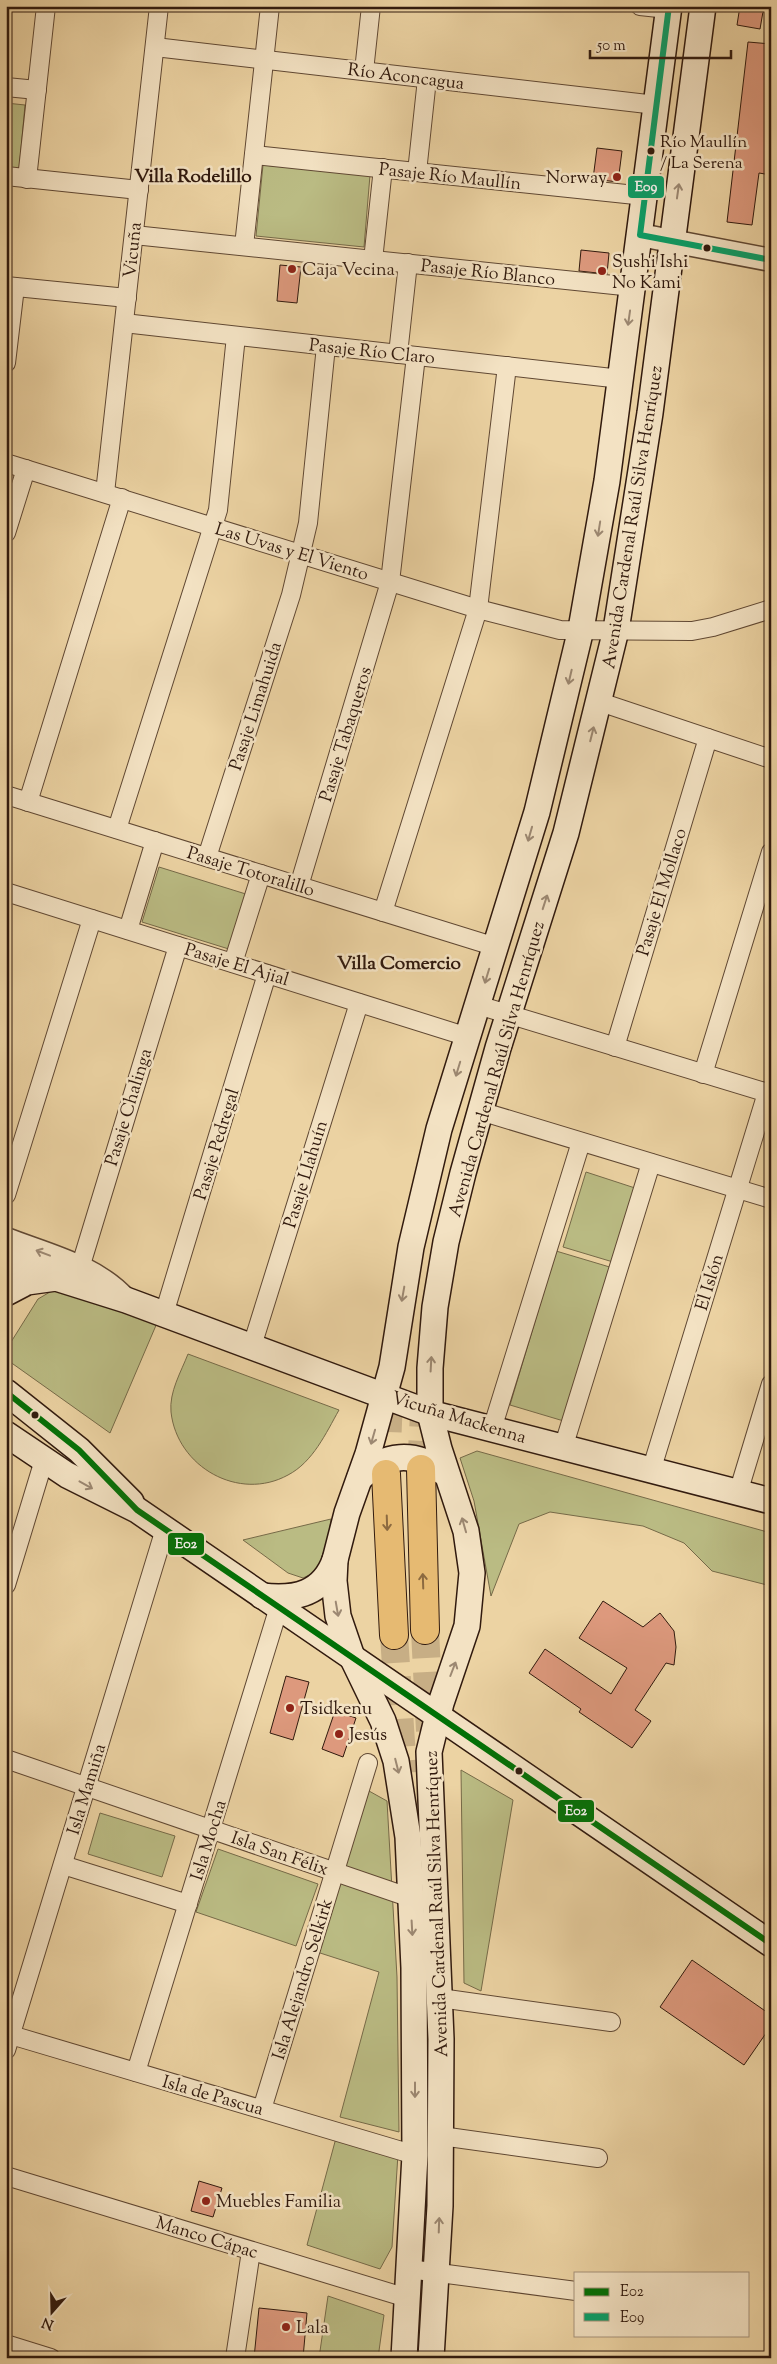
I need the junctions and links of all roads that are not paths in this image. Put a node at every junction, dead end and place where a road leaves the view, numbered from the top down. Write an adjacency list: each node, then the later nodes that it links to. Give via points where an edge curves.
1 (46, 6): 13 (street)
2 (159, 6): 8 (street, Vicuña)
3 (270, 6): 9 (street)
4 (371, 6): 10 (street)
5 (640, 6): 7 (street)
6 (703, 6): 24 (main road, Avenida Cardenal Raúl Silva Henríquez, one-way to 6)
7 (669, 8): 14 (main road, Avenida Cardenal Raúl Silva Henríquez)
8 (155, 47): 9 (street, Río Aconcagua); 20 (street, Vicuña)
9 (264, 60): 10 (street, Río Aconcagua); 15 (street)
10 (364, 71): 11 (street, Río Aconcagua)
11 (428, 79): 14 (street, Río Aconcagua); 17 (street)
12 (6, 87): 13 (street)
13 (37, 90): 19 (street)
14 (656, 105): 21 (main road, Avenida Cardenal Raúl Silva Henríquez)
15 (254, 155): 16 (street, Pasaje Río Maullín); 25 (street)
16 (383, 168): 17 (street, Pasaje Río Maullín); 26 (street)
17 (417, 172): 21 (street, Pasaje Río Maullín)
18 (6, 176): 19 (street)
19 (27, 179): 20 (street)
20 (139, 190): 22 (street, Vicuña)
21 (645, 196): 23 (main road, Avenida Cardenal Raúl Silva Henríquez)
22 (134, 234): 25 (street, Pasaje Río Blanco); 31 (street, Vicuña)
23 (640, 235): 24 (street); 30 (main road, Avenida Cardenal Raúl Silva Henríquez)
24 (672, 240): 27 (street); 50 (main road, Avenida Cardenal Raúl Silva Henríquez, via 640,489)
25 (244, 246): 26 (street, Pasaje Río Blanco)
26 (373, 260): 28 (street, Pasaje Río Blanco)
27 (771, 260)
28 (408, 264): 30 (street, Pasaje Río Blanco); 35 (street, Pasaje Tabaqueros)
29 (11, 287): 31 (street); 36 (street)
30 (633, 287): 38 (main road, Avenida Cardenal Raúl Silva Henríquez, one-way to 38)
31 (127, 298): 32 (street, Vicuña)
32 (124, 323): 33 (street, Pasaje Río Claro); 41 (street, Vicuña)
33 (236, 336): 34 (street, Pasaje Río Claro); 43 (street, via 220,494)
34 (326, 346): 35 (street, Pasaje Río Claro); 45 (street, Pasaje Limahuida)
35 (407, 355): 37 (street, Pasaje Río Claro); 46 (street, Pasaje Tabaqueros)
36 (6, 363)
37 (507, 366): 38 (street, Pasaje Río Claro); 47 (street)
38 (621, 379): 49 (main road, Avenida Cardenal Raúl Silva Henríquez, one-way to 49)
39 (6, 463): 40 (street, Las Uvas y El Viento)
40 (26, 469): 41 (street, Las Uvas y El Viento); 44 (street)
41 (105, 493): 42 (street, Las Uvas y El Viento)
42 (122, 498): 43 (street, Las Uvas y El Viento); 55 (street)
43 (213, 527): 45 (street, Las Uvas y El Viento); 56 (street)
44 (6, 533)
45 (302, 554): 46 (street, Las Uvas y El Viento); 59 (street, Pasaje Limahuida)
46 (390, 582): 47 (street, Las Uvas y El Viento); 61 (street, Pasaje Tabaqueros)
47 (478, 609): 49 (street, Las Uvas y El Viento, via 560,630); 63 (street)
48 (771, 609): 50 (street, Las Uvas y El Viento, via 692,631)
49 (581, 629): 50 (street, Las Uvas y El Viento); 67 (main road, Avenida Cardenal Raúl Silva Henríquez, one-way to 67, via 536,812)
50 (616, 630): 51 (main road, Avenida Cardenal Raúl Silva Henríquez)
51 (600, 702): 52 (street); 72 (main road, Avenida Cardenal Raúl Silva Henríquez, one-way to 51, via 566,833)
52 (708, 738): 53 (street); 74 (street, Pasaje El Mollaco)
53 (771, 759)
54 (6, 795): 55 (street, Pasaje Totoralillo)
55 (28, 802): 56 (street, Pasaje Totoralillo)
56 (117, 829): 57 (street, Pasaje Totoralillo)
57 (154, 841): 59 (street, Pasaje Totoralillo); 65 (street)
58 (771, 852): 75 (street)
59 (207, 857): 60 (street, Pasaje Totoralillo)
60 (261, 874): 61 (street, Pasaje Totoralillo); 68 (street)
61 (298, 886): 63 (street, Pasaje Totoralillo)
62 (6, 892): 64 (street, Pasaje El Ajial)
63 (383, 912): 67 (street, Pasaje Totoralillo)
64 (92, 919): 65 (street, Pasaje El Ajial); 81 (street)
65 (128, 930): 66 (street, Pasaje El Ajial)
66 (178, 946): 68 (street, Pasaje El Ajial); 84 (street, Pasaje Chalinga)
67 (496, 947): 71 (main road, Avenida Cardenal Raúl Silva Henríquez, one-way to 71)
68 (233, 963): 69 (street, Pasaje El Ajial)
69 (267, 974): 70 (street, Pasaje El Ajial); 89 (street, Pasaje Pedregal)
70 (359, 1002): 73 (street, Pasaje El Ajial); 90 (street, Pasaje Llahuín)
71 (478, 1005): 72 (street); 73 (main road, Avenida Cardenal Raúl Silva Henríquez)
72 (509, 1015): 74 (street); 77 (main road, Avenida Cardenal Raúl Silva Henríquez)
73 (468, 1037): 93 (main road, Avenida Cardenal Raúl Silva Henríquez, one-way to 93, via 424,1188 401,1302 394,1357)
74 (615, 1047): 75 (street)
75 (704, 1074): 76 (street)
76 (769, 1094): 80 (street, El Islón)
77 (480, 1111): 78 (street); 94 (main road, Avenida Cardenal Raúl Silva Henríquez, one-way to 77, via 432,1337 438,1293 454,1208)
78 (581, 1142): 79 (street); 95 (street)
79 (651, 1163): 80 (street); 97 (street)
80 (738, 1189): 82 (street); 100 (street, El Islón)
81 (6, 1195)
82 (771, 1199)
83 (7, 1250): 84 (street, Vicuña Mackenna, one-way to 83); 85 (street, Vicuña Mackenna); 86 (main road)
84 (80, 1268): 88 (street, Vicuña Mackenna, via 110,1284)
85 (56, 1278): 87 (main road, via 27,1282); 88 (main road, Vicuña Mackenna)
86 (6, 1289)
87 (6, 1293)
88 (126, 1300): 89 (main road, Vicuña Mackenna)
89 (164, 1314): 90 (main road, Vicuña Mackenna)
90 (252, 1346): 93 (main road, Vicuña Mackenna)
91 (771, 1384): 103 (street)
92 (6, 1392): 105 (main road, via 79,1450)
93 (384, 1395): 94 (main road, Vicuña Mackenna); 102 (main road, Avenida Cardenal Raúl Silva Henríquez, one-way to 102)
94 (430, 1413): 95 (main road, Vicuña Mackenna); 101 (main road, Avenida Cardenal Raúl Silva Henríquez)
95 (492, 1429): 97 (main road, Vicuña Mackenna)
96 (6, 1434): 98 (main road)
97 (563, 1448): 100 (main road, Vicuña Mackenna)
98 (44, 1460): 105 (main road, one-way to 105); 108 (street)
99 (420, 1469): 110 (highway, one-way to 99)
100 (651, 1471): 103 (main road, Vicuña Mackenna)
101 (446, 1475): 102 (main road, via 424,1461 398,1457 381,1461); 113 (main road, Avenida Cardenal Raúl Silva Henríquez, one-way to 101, via 465,1635 472,1595 472,1566 466,1531)
102 (373, 1476): 107 (main road, Avenida Cardenal Raúl Silva Henríquez, via 347,1513); 111 (highway, one-way to 111, via 388,1550)
103 (738, 1493): 104 (main road, Vicuña Mackenna)
104 (771, 1501)
105 (137, 1510): 106 (main road)
106 (165, 1529): 109 (main road); 116 (street, Isla Mamiña)
107 (335, 1560): 109 (main road, via 326,1579 310,1591); 112 (main road, Avenida Cardenal Raúl Silva Henríquez, one-way to 112, via 336,1606)
108 (6, 1585)
109 (271, 1601): 112 (main road); 117 (street, Isla Mocha)
110 (425, 1630)
111 (394, 1635)
112 (352, 1657): 113 (main road); 120 (main road, Avenida Cardenal Raúl Silva Henríquez, one-way to 120, via 380,1714 396,1760 406,1811)
113 (437, 1716): 122 (main road); 123 (main road, Avenida Cardenal Raúl Silva Henríquez, via 430,1745 429,1772)
114 (6, 1759): 116 (street, Isla San Félix)
115 (368, 1763): 119 (street, Isla Alejandro Selkirk)
116 (86, 1787): 117 (street, Isla San Félix); 118 (street, Isla Mamiña)
117 (211, 1829): 119 (street, Isla San Félix); 121 (street, Isla Mocha)
118 (63, 1865): 121 (street); 125 (street, Isla Mamiña)
119 (335, 1872): 120 (street, Isla San Félix); 127 (street, Isla Alejandro Selkirk)
120 (411, 1898): 129 (main road, Avenida Cardenal Raúl Silva Henríquez, one-way to 129)
121 (188, 1904): 126 (street, Isla Mocha)
122 (771, 1944)
123 (440, 1998): 124 (street); 128 (main road, Avenida Cardenal Raúl Silva Henríquez)
124 (611, 2022)
125 (8, 2042): 126 (street, Isla de Pascua)
126 (136, 2072): 127 (street, Isla de Pascua)
127 (262, 2109): 129 (street, Isla de Pascua)
128 (441, 2136): 130 (street); 134 (main road, Avenida Cardenal Raúl Silva Henríquez, one-way to 128)
129 (414, 2155): 133 (main road, Avenida Cardenal Raúl Silva Henríquez)
130 (598, 2158)
131 (6, 2176): 132 (street, Manco Cápac)
132 (251, 2251): 136 (street, Manco Cápac); 140 (street)
133 (409, 2269): 134 (street); 136 (main road, Avenida Cardenal Raúl Silva Henríquez)
134 (437, 2273): 135 (street); 137 (main road, Avenida Cardenal Raúl Silva Henríquez)
135 (574, 2291)
136 (407, 2298): 141 (main road, Avenida Cardenal Raúl Silva Henríquez); 142 (main road, Avenida Cardenal Raúl Silva Henríquez)
137 (435, 2314): 143 (main road, Avenida Cardenal Raúl Silva Henríquez); 144 (main road, Avenida Cardenal Raúl Silva Henríquez)
138 (6, 2344): 139 (street)
139 (51, 2358)
140 (236, 2358)
141 (392, 2358)
142 (404, 2358)
143 (432, 2358)
144 (444, 2358)

